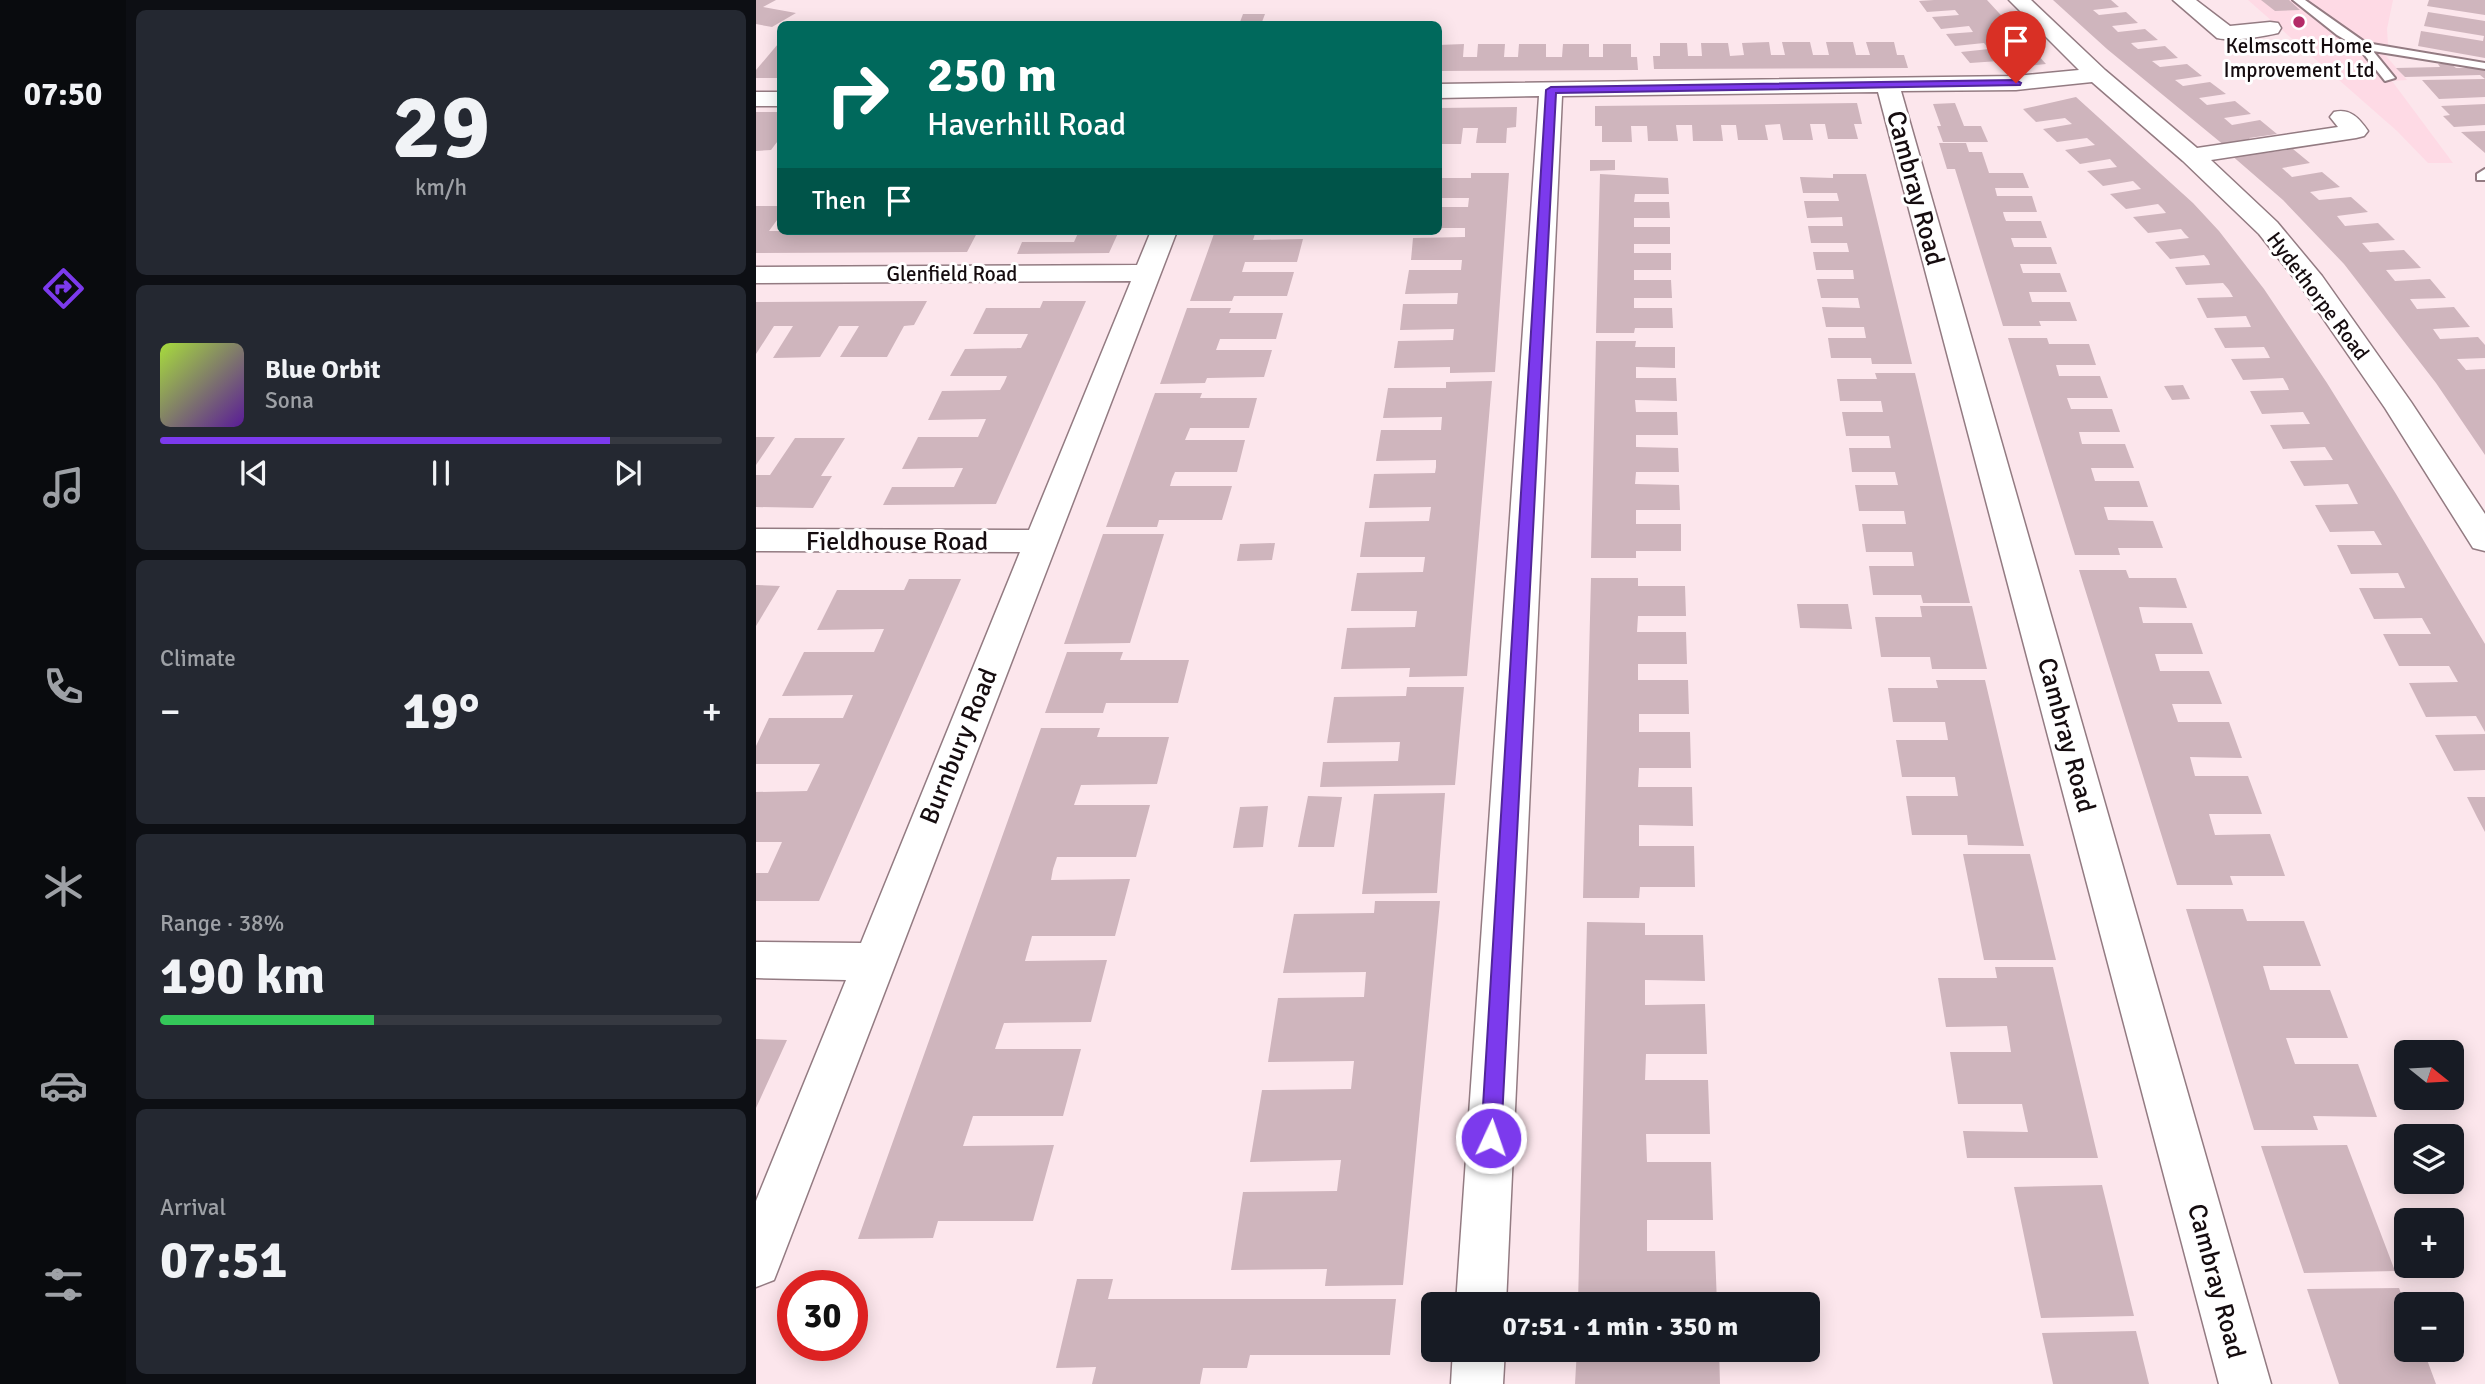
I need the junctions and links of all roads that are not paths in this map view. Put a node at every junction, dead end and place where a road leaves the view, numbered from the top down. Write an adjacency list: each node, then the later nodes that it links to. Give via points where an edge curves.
1 (2019, 0): 7 (street, Hydethorpe Road)
2 (2183, 0): 4 (street, via 2225,33)
3 (2298, 0): 5 (lane)
4 (2270, 28)
5 (2363, 46): 6 (lane); 8 (lane)
6 (2485, 66)
7 (2097, 75): 9 (street, via 2039,82); 15 (street, Hydethorpe Road)
8 (2389, 78)
9 (1888, 85): 10 (street); 28 (street, Cambray Road)
10 (1551, 90): 11 (street); 25 (street)
11 (1442, 92)
12 (756, 99): 13 (street)
13 (777, 99)
14 (2342, 117): 15 (street, via 2356,131)
15 (2192, 156): 20 (street, Hydethorpe Road, via 2268,228 2305,273)
16 (1162, 235): 17 (street, Burnbury Road)
17 (1147, 273): 18 (street, Glenfield Road); 21 (street, Burnbury Road)
18 (756, 275)
19 (756, 540): 21 (street, Fieldhouse Road)
20 (2485, 540)
21 (1039, 541): 23 (street, Burnbury Road)
22 (756, 960): 23 (street)
23 (873, 962): 24 (street, Burnbury Road)
24 (756, 1262)
25 (1482, 1292)
26 (1478, 1362): 27 (street)
27 (1477, 1384)
28 (2245, 1384)

